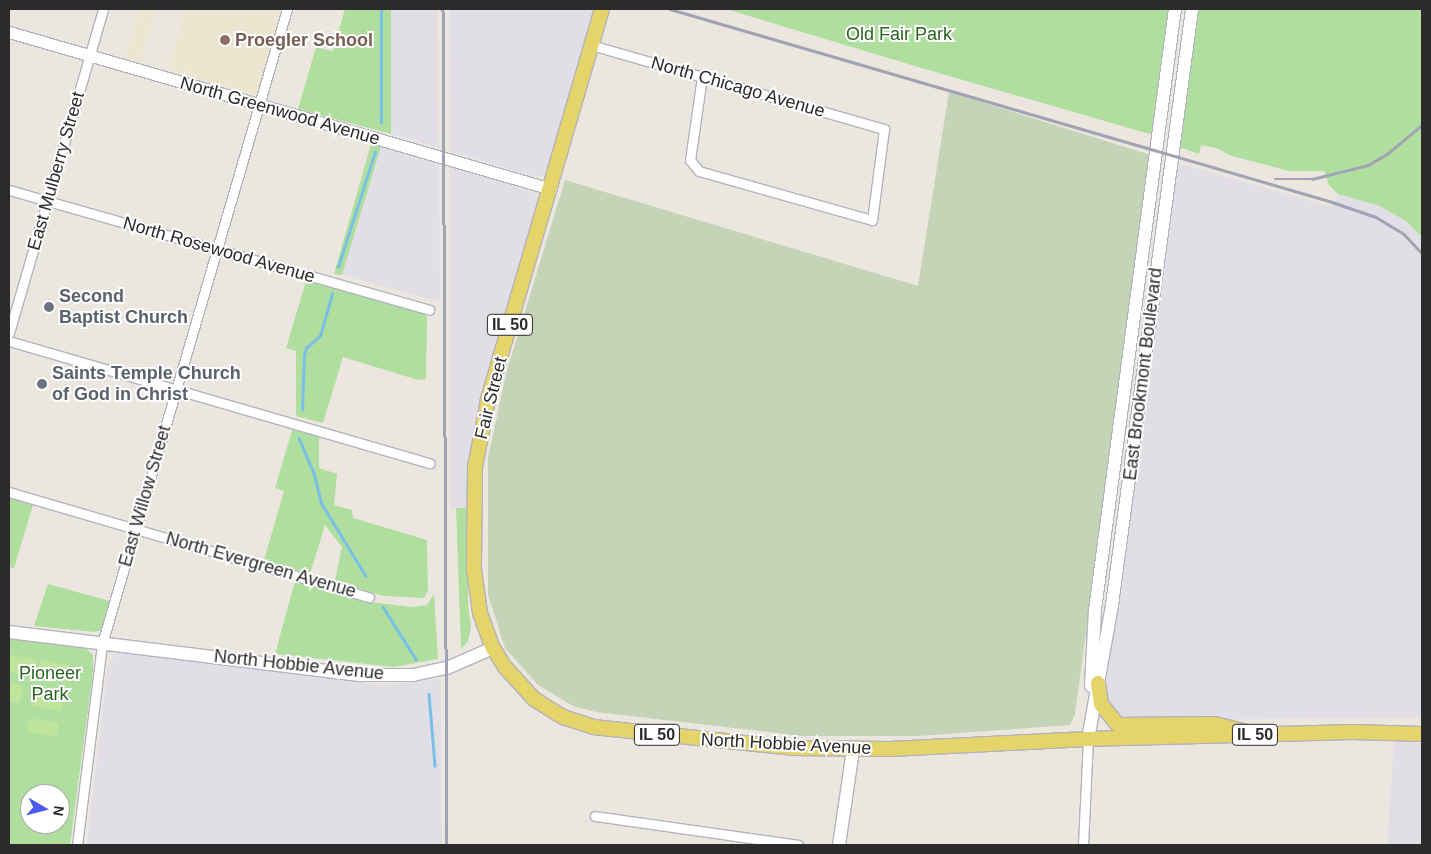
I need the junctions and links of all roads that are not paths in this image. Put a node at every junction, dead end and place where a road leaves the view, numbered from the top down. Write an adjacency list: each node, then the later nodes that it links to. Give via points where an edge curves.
1 (103, 9): 8 (street, East Mulberry Street)
2 (287, 9): 10 (street, East Willow Street)
3 (602, 9): 7 (main road, Fair Street / IL 50)
4 (1175, 9): 29 (main road, East Brookmont Boulevard, via 1095,610)
5 (1192, 9): 26 (main road, East Brookmont Boulevard, via 1112,605)
6 (9, 32): 8 (street, North Greenwood Avenue)
7 (591, 45): 9 (street, North Chicago Avenue); 12 (main road, Fair Street / IL 50)
8 (89, 55): 10 (street, North Greenwood Avenue); 13 (street, East Mulberry Street)
9 (702, 77): 9 (street, North Chicago Avenue, via 884,129 872,220 699,171 690,160)
10 (259, 105): 12 (street, North Greenwood Avenue); 14 (street, East Willow Street)
11 (9, 190): 13 (street, North Rosewood Avenue)
12 (551, 190): 25 (main road, Fair Street / IL 50, via 488,400 475,467 474,568 480,613)
13 (47, 201): 14 (street, North Rosewood Avenue); 16 (street, East Mulberry Street)
14 (217, 249): 15 (street, North Rosewood Avenue); 18 (street, East Willow Street)
15 (430, 310)
16 (9, 334)
17 (9, 341): 18 (street)
18 (176, 389): 19 (street); 21 (street, East Willow Street)
19 (430, 463)
20 (9, 492): 21 (street, North Evergreen Avenue)
21 (136, 529): 22 (street, North Evergreen Avenue); 24 (street, East Willow Street)
22 (369, 597)
23 (9, 632): 24 (main road, North Hobbie Avenue)
24 (102, 644): 25 (main road, North Hobbie Avenue, via 361,675 412,675 447,668); 32 (street, East Willow Street)
25 (493, 648): 30 (main road, North Hobbie Avenue / IL 50, via 505,667 534,699 585,725 759,745)
26 (1098, 682): 28 (main road, via 1101,704 1118,725 1215,724); 29 (main road, East Brookmont Boulevard)
27 (1422, 734): 28 (main road, North Hobbie Avenue / IL 50)
28 (1254, 735): 29 (main road, North Hobbie Avenue / IL 50)
29 (1088, 739): 30 (main road, North Hobbie Avenue / IL 50); 35 (street, East Brookmont Boulevard)
30 (853, 750): 34 (main road)
31 (595, 816): 33 (street)
32 (76, 845)
33 (798, 845)
34 (839, 845)
35 (1084, 845)

